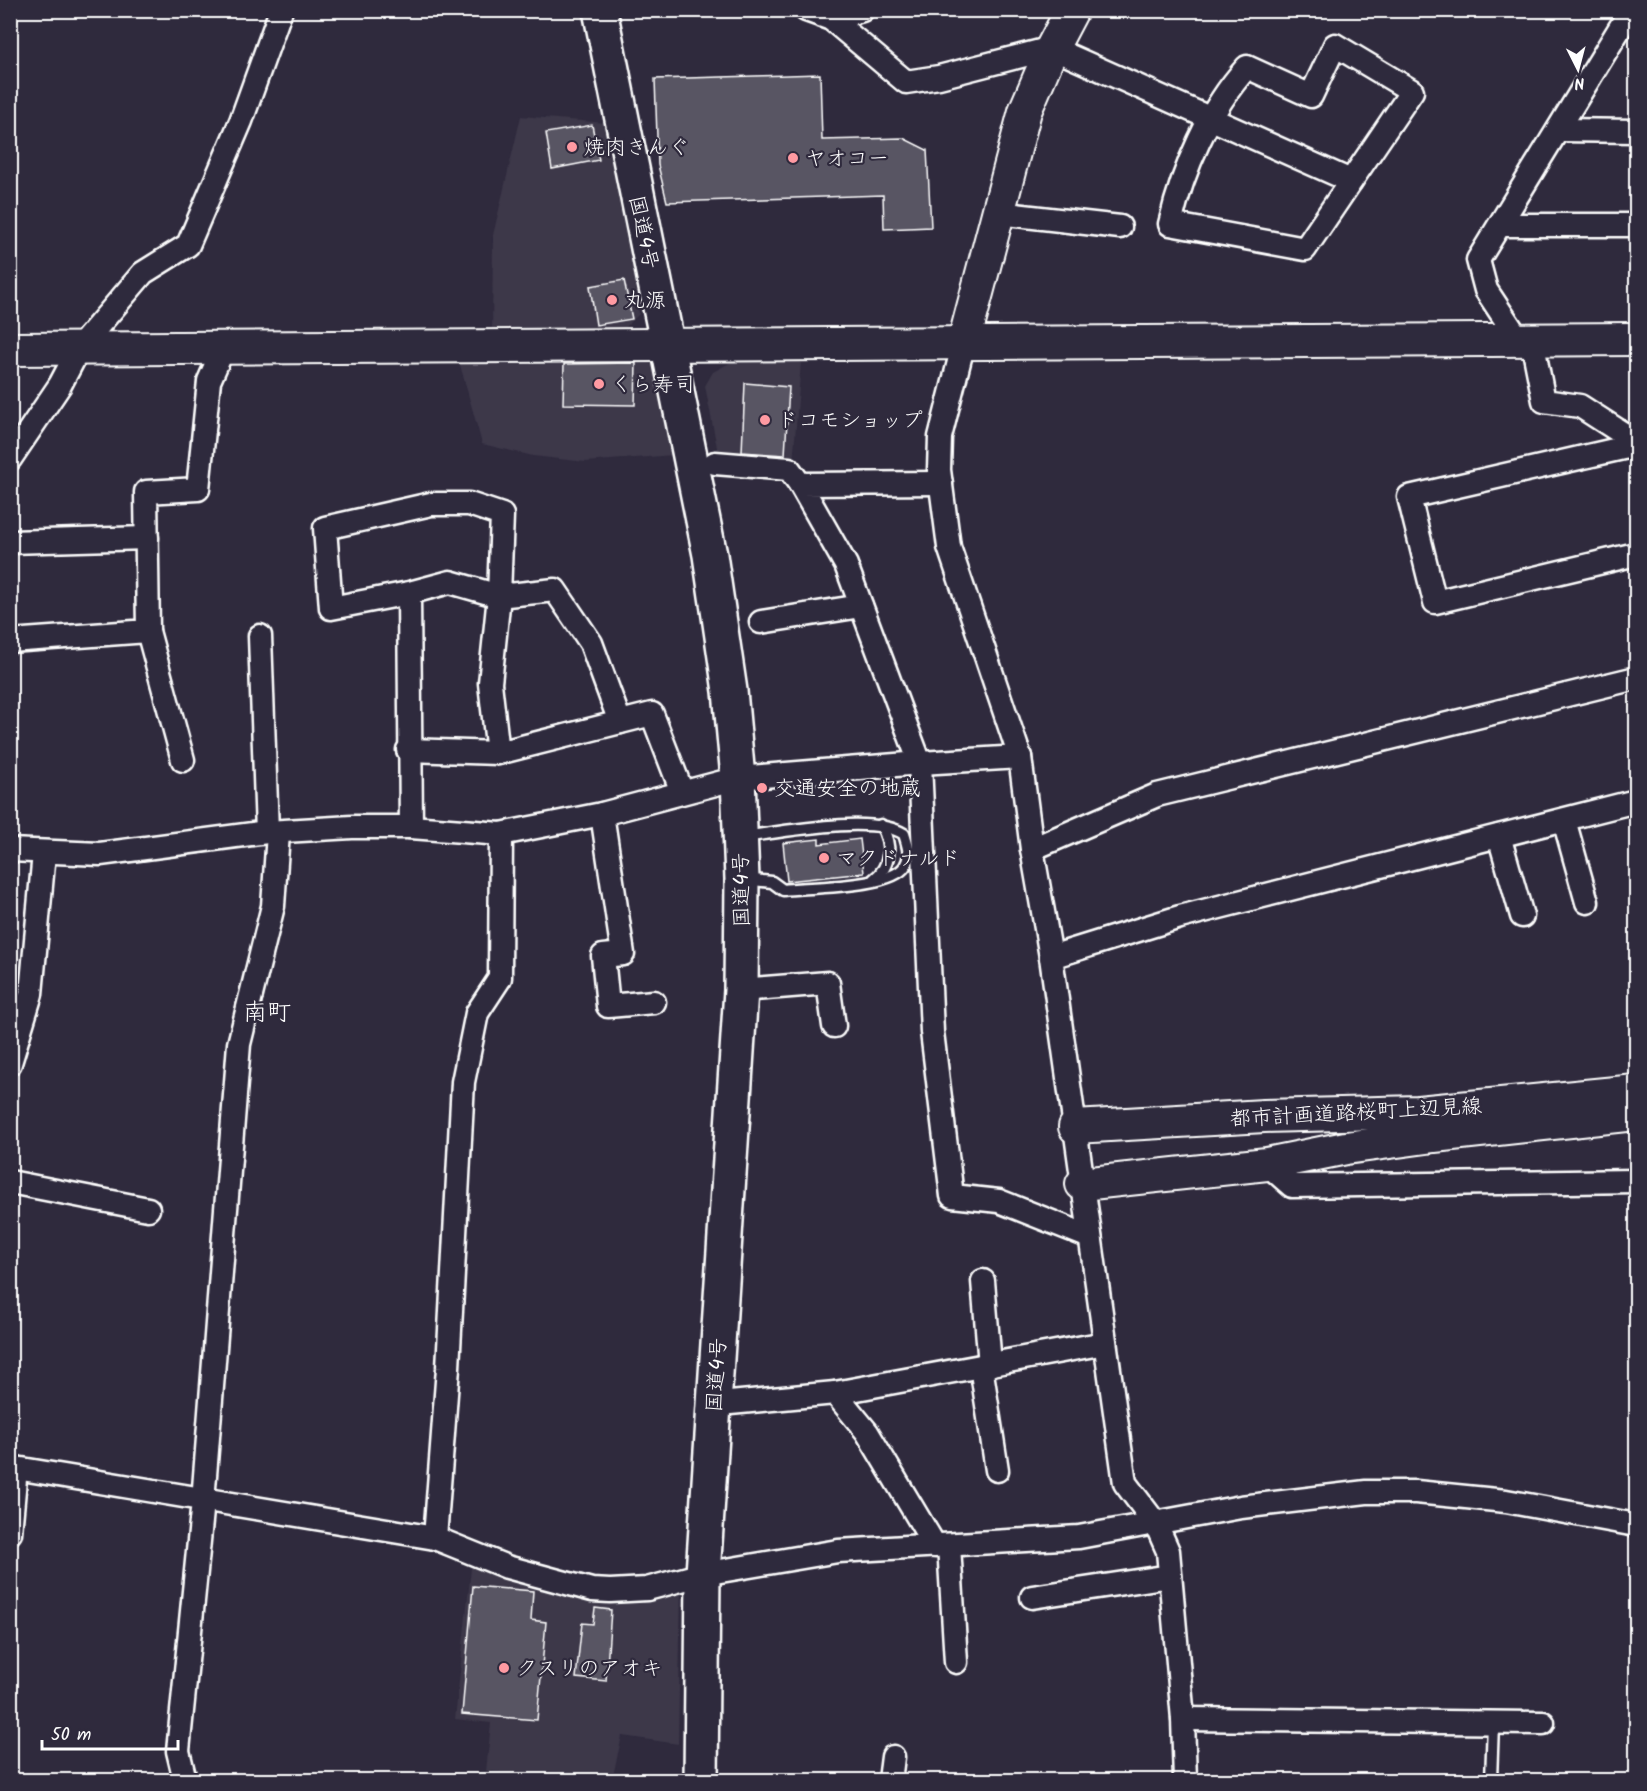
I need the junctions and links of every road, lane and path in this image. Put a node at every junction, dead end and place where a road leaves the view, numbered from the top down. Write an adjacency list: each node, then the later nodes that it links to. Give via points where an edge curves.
1 (282, 10): 22 (street, via 241,121 188,245 143,273)
2 (600, 10): 20 (highway, 国道4号)
3 (806, 10): 7 (street)
4 (862, 10): 7 (street)
5 (1072, 10): 8 (street)
6 (1632, 10): 10 (street)
7 (831, 19): 8 (street, via 906,82)
8 (1052, 48): 9 (street); 13 (street, via 1025,111)
9 (1209, 118): 12 (street); 12 (street, via 1170,224 1305,249); 12 (street, via 1247,67 1311,96 1335,45 1412,91)
10 (1560, 130): 11 (street); 14 (street)
11 (1636, 131)
12 (1351, 181)
13 (998, 213): 16 (street); 19 (street)
14 (1500, 225): 15 (street); 18 (street, via 1478,260 1485,290)
15 (1636, 225)
16 (1120, 227)
17 (1636, 339): 18 (street)
18 (1525, 340): 19 (street); 24 (street, via 1544,400 1580,406)
19 (964, 342): 20 (street); 27 (street, via 940,437)
20 (668, 343): 21 (street); 46 (highway, 国道4号, via 712,566)
21 (224, 346): 22 (street); 29 (street, via 208,381 198,489 146,492)
22 (80, 347): 23 (street); 25 (street, via 60,385)
23 (10, 349)
24 (1636, 444): 31 (street, via 1409,497 1435,602)
25 (10, 459)
26 (715, 463): 28 (street, via 789,469)
27 (941, 483): 28 (street); 43 (street, via 949,548)
28 (801, 484): 34 (street, via 846,565)
29 (147, 538): 30 (street); 36 (street)
30 (10, 542)
31 (1636, 555)
32 (410, 593): 33 (street, via 450,582); 33 (street, via 331,608 326,528 431,504 468,504 502,515); 41 (street)
33 (499, 596): 40 (street, via 555,590 591,644); 42 (street, via 490,683)
34 (861, 606): 35 (street); 45 (street)
35 (761, 622)
36 (148, 631): 38 (street); 44 (street)
37 (260, 636): 53 (street)
38 (10, 641)
39 (1636, 678): 57 (street, via 1157,795)
40 (620, 722): 42 (street); 47 (street, via 652,714)
41 (408, 750): 42 (street); 52 (street)
42 (498, 753)
43 (1020, 757): 45 (street); 57 (street)
44 (183, 760)
45 (920, 763): 46 (street); 77 (street, via 932,1032 952,1197 999,1201)
46 (738, 778): 47 (street); 56 (highway, 国道4号)
47 (682, 792): 49 (street)
48 (1636, 801): 50 (street)
49 (602, 814): 54 (street); 66 (street, via 623,954 603,956 608,1006)
50 (1564, 820): 55 (street); 62 (street)
51 (881, 825): 56 (lane); 61 (lane, via 888,844 888,862 883,873); 61 (lane, via 904,834 909,853 897,874)
52 (411, 827): 53 (street); 54 (street)
53 (272, 832): 59 (street, via 100,854); 85 (street, via 273,906 238,1044)
54 (501, 834): 89 (street, via 500,978 477,1012 463,1082)
55 (1499, 836): 63 (street); 64 (street, via 1180,917)
56 (740, 837): 60 (highway, 国道4号)
57 (1032, 849): 64 (street)
58 (10, 850): 59 (street)
59 (44, 853): 68 (street, via 31,994)
60 (742, 879): 61 (lane, via 772,882 783,890); 65 (highway, 国道4号)
61 (871, 881)
62 (1587, 902)
63 (1522, 916)
64 (1051, 957): 71 (street)
65 (741, 990): 67 (street, via 828,983); 82 (highway, 国道4号)
66 (654, 1002)
67 (834, 1026)
68 (10, 1063)
69 (1636, 1091): 71 (street, 都市計画道路桜町上辺見線, via 1418,1112)
70 (1636, 1114): 72 (street, 都市計画道路桜町上辺見線, via 1434,1136)
71 (1075, 1127): 75 (street)
72 (1267, 1164): 73 (street, via 1292,1186); 75 (street, 都市計画道路桜町上辺見線)
73 (1636, 1180)
74 (10, 1182): 76 (street)
75 (1082, 1184): 77 (street)
76 (148, 1209)
77 (1090, 1237): 79 (street)
78 (983, 1281): 80 (street)
79 (1105, 1343): 80 (street); 86 (street, via 1125,1483)
80 (985, 1365): 81 (street); 84 (street)
81 (835, 1393): 82 (street); 90 (street, via 867,1432)
82 (714, 1402): 91 (highway, 国道4号)
83 (14, 1467): 85 (street); 88 (street)
84 (997, 1470)
85 (203, 1501): 89 (street); 99 (street, via 178,1751)
86 (1156, 1524): 87 (street, via 1241,1506 1366,1492 1416,1492 1506,1501); 90 (street, via 1079,1537); 92 (street, via 1168,1551)
87 (1636, 1525)
88 (10, 1533)
89 (435, 1538): 91 (street, via 507,1567 592,1590 647,1589)
90 (942, 1545): 91 (street, via 838,1551); 94 (street)
91 (703, 1574): 100 (highway, 国道4号)
92 (1170, 1576): 93 (street); 95 (street)
93 (1032, 1597)
94 (956, 1662)
95 (1183, 1719): 96 (street); 102 (street)
96 (1493, 1723): 97 (street); 103 (lane)
97 (1543, 1724)
98 (893, 1757): 101 (street)
99 (185, 1780)
100 (701, 1780)
101 (890, 1780)
102 (1185, 1780)
103 (1491, 1780)

